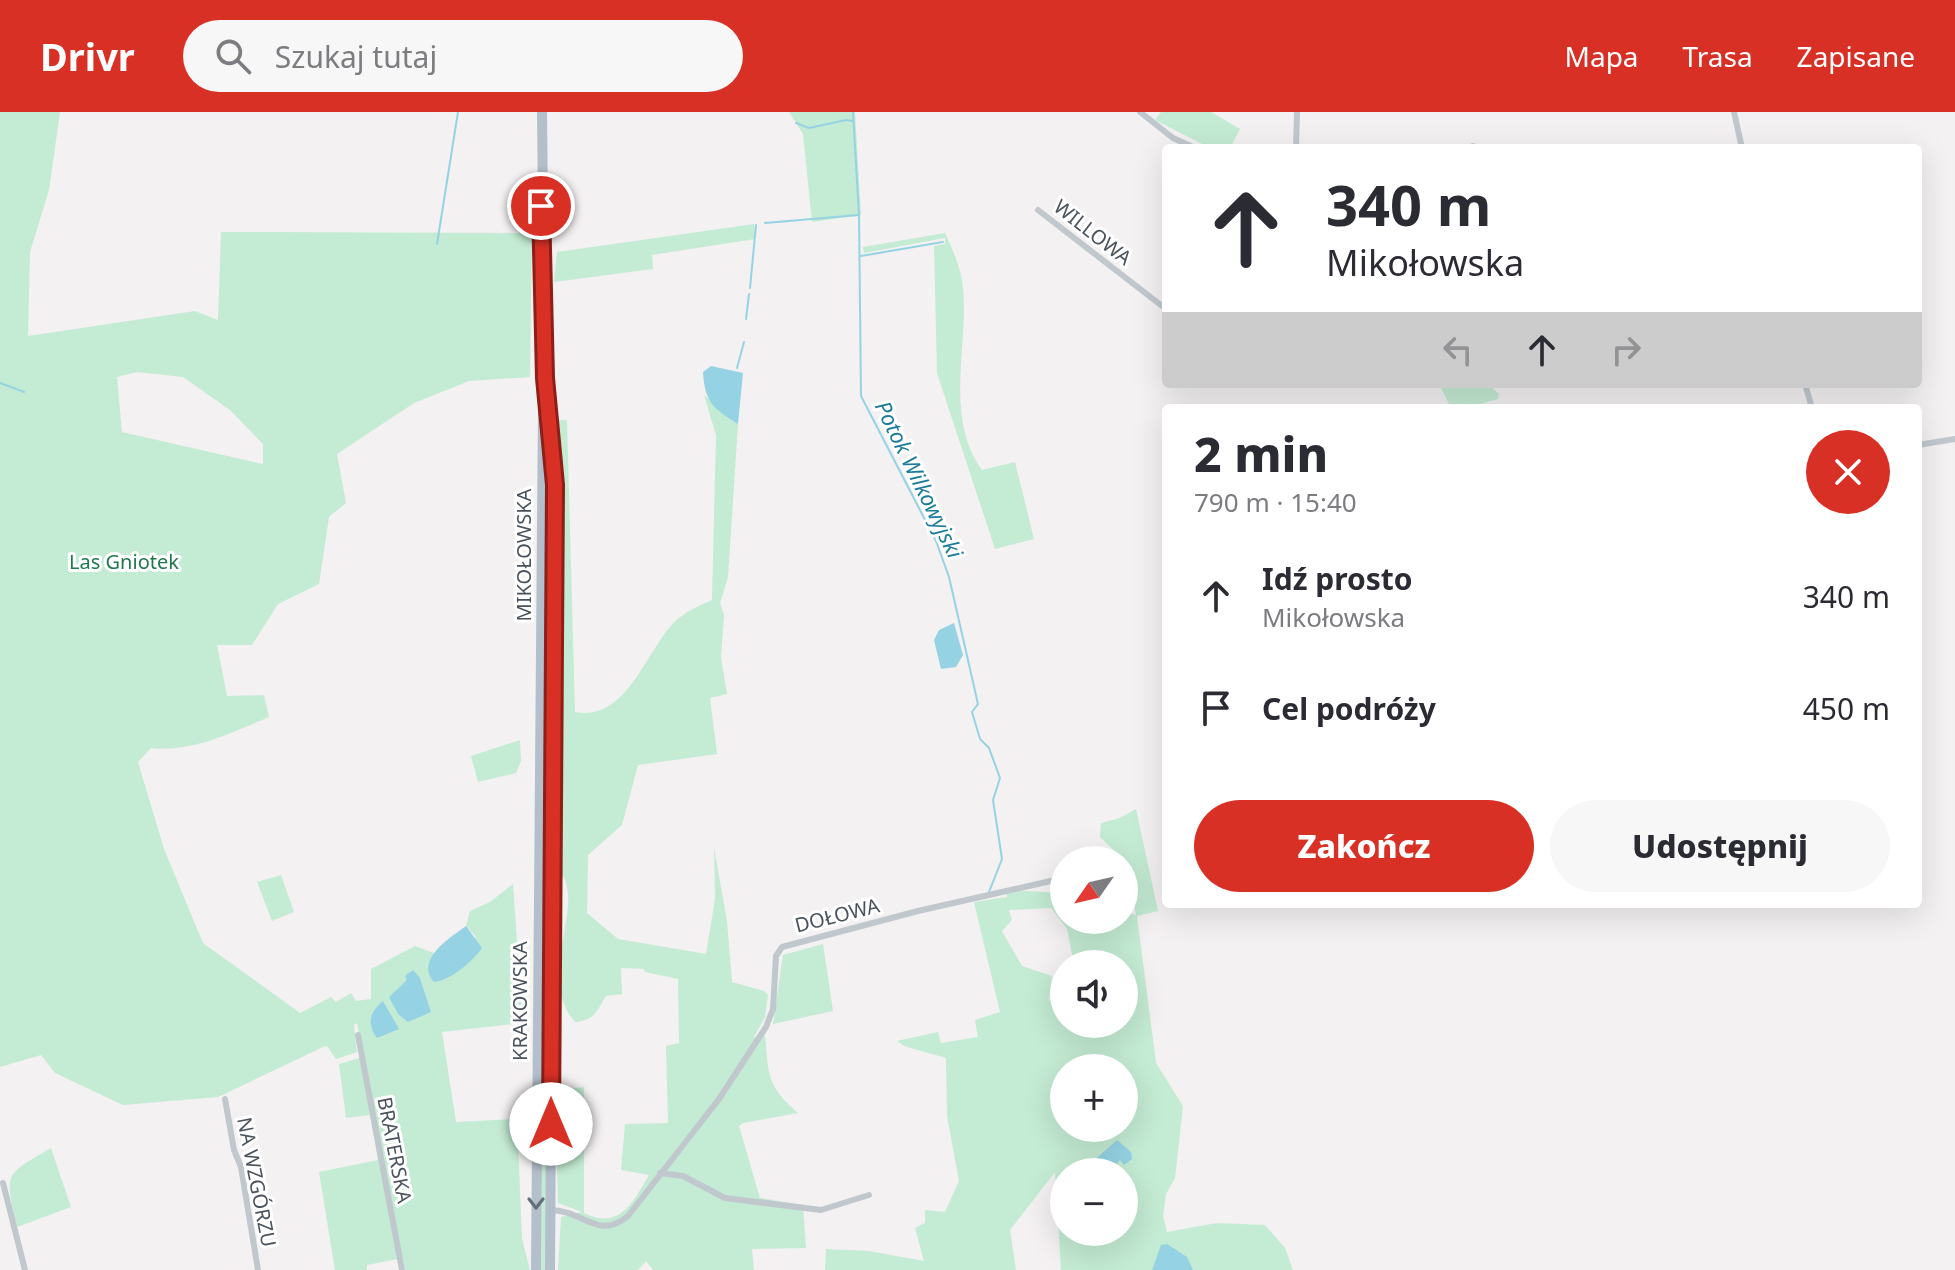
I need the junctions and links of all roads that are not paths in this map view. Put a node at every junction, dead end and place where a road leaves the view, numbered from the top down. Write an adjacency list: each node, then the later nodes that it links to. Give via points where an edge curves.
1 (542, 112): 10 (main road, MIKOŁOWSKA)
2 (1140, 112): 5 (street)
3 (1297, 112): 6 (street)
4 (1734, 112): 7 (street)
5 (1186, 144)
6 (1296, 144)
7 (1741, 144)
8 (1038, 210): 9 (street, WILLOWA)
9 (1162, 306)
10 (545, 378): 13 (main road, MIKOŁOWSKA, via 555,485); 14 (main road, MIKOŁOWSKA)
11 (1955, 439): 12 (street)
12 (1922, 444)
13 (554, 729): 21 (main road, KRAKOWSKA)
14 (539, 733): 25 (main road, KRAKOWSKA, one-way to 25)
15 (1050, 881): 18 (street, DOŁOWA, via 782,947 776,956 773,1009 766,1027 719,1099)
16 (358, 1035): 24 (street, BRATERSKA)
17 (225, 1099): 23 (street, NA WZGÓRZU)
18 (660, 1173): 20 (street, via 683,1176 725,1198 821,1210); 21 (street, DOŁOWA, via 628,1216 609,1228 574,1213)
19 (3, 1183): 22 (street)
20 (869, 1195)
21 (550, 1210): 26 (main road, KRAKOWSKA)
22 (25, 1270)
23 (258, 1270)
24 (402, 1270)
25 (536, 1270)
26 (550, 1270)

